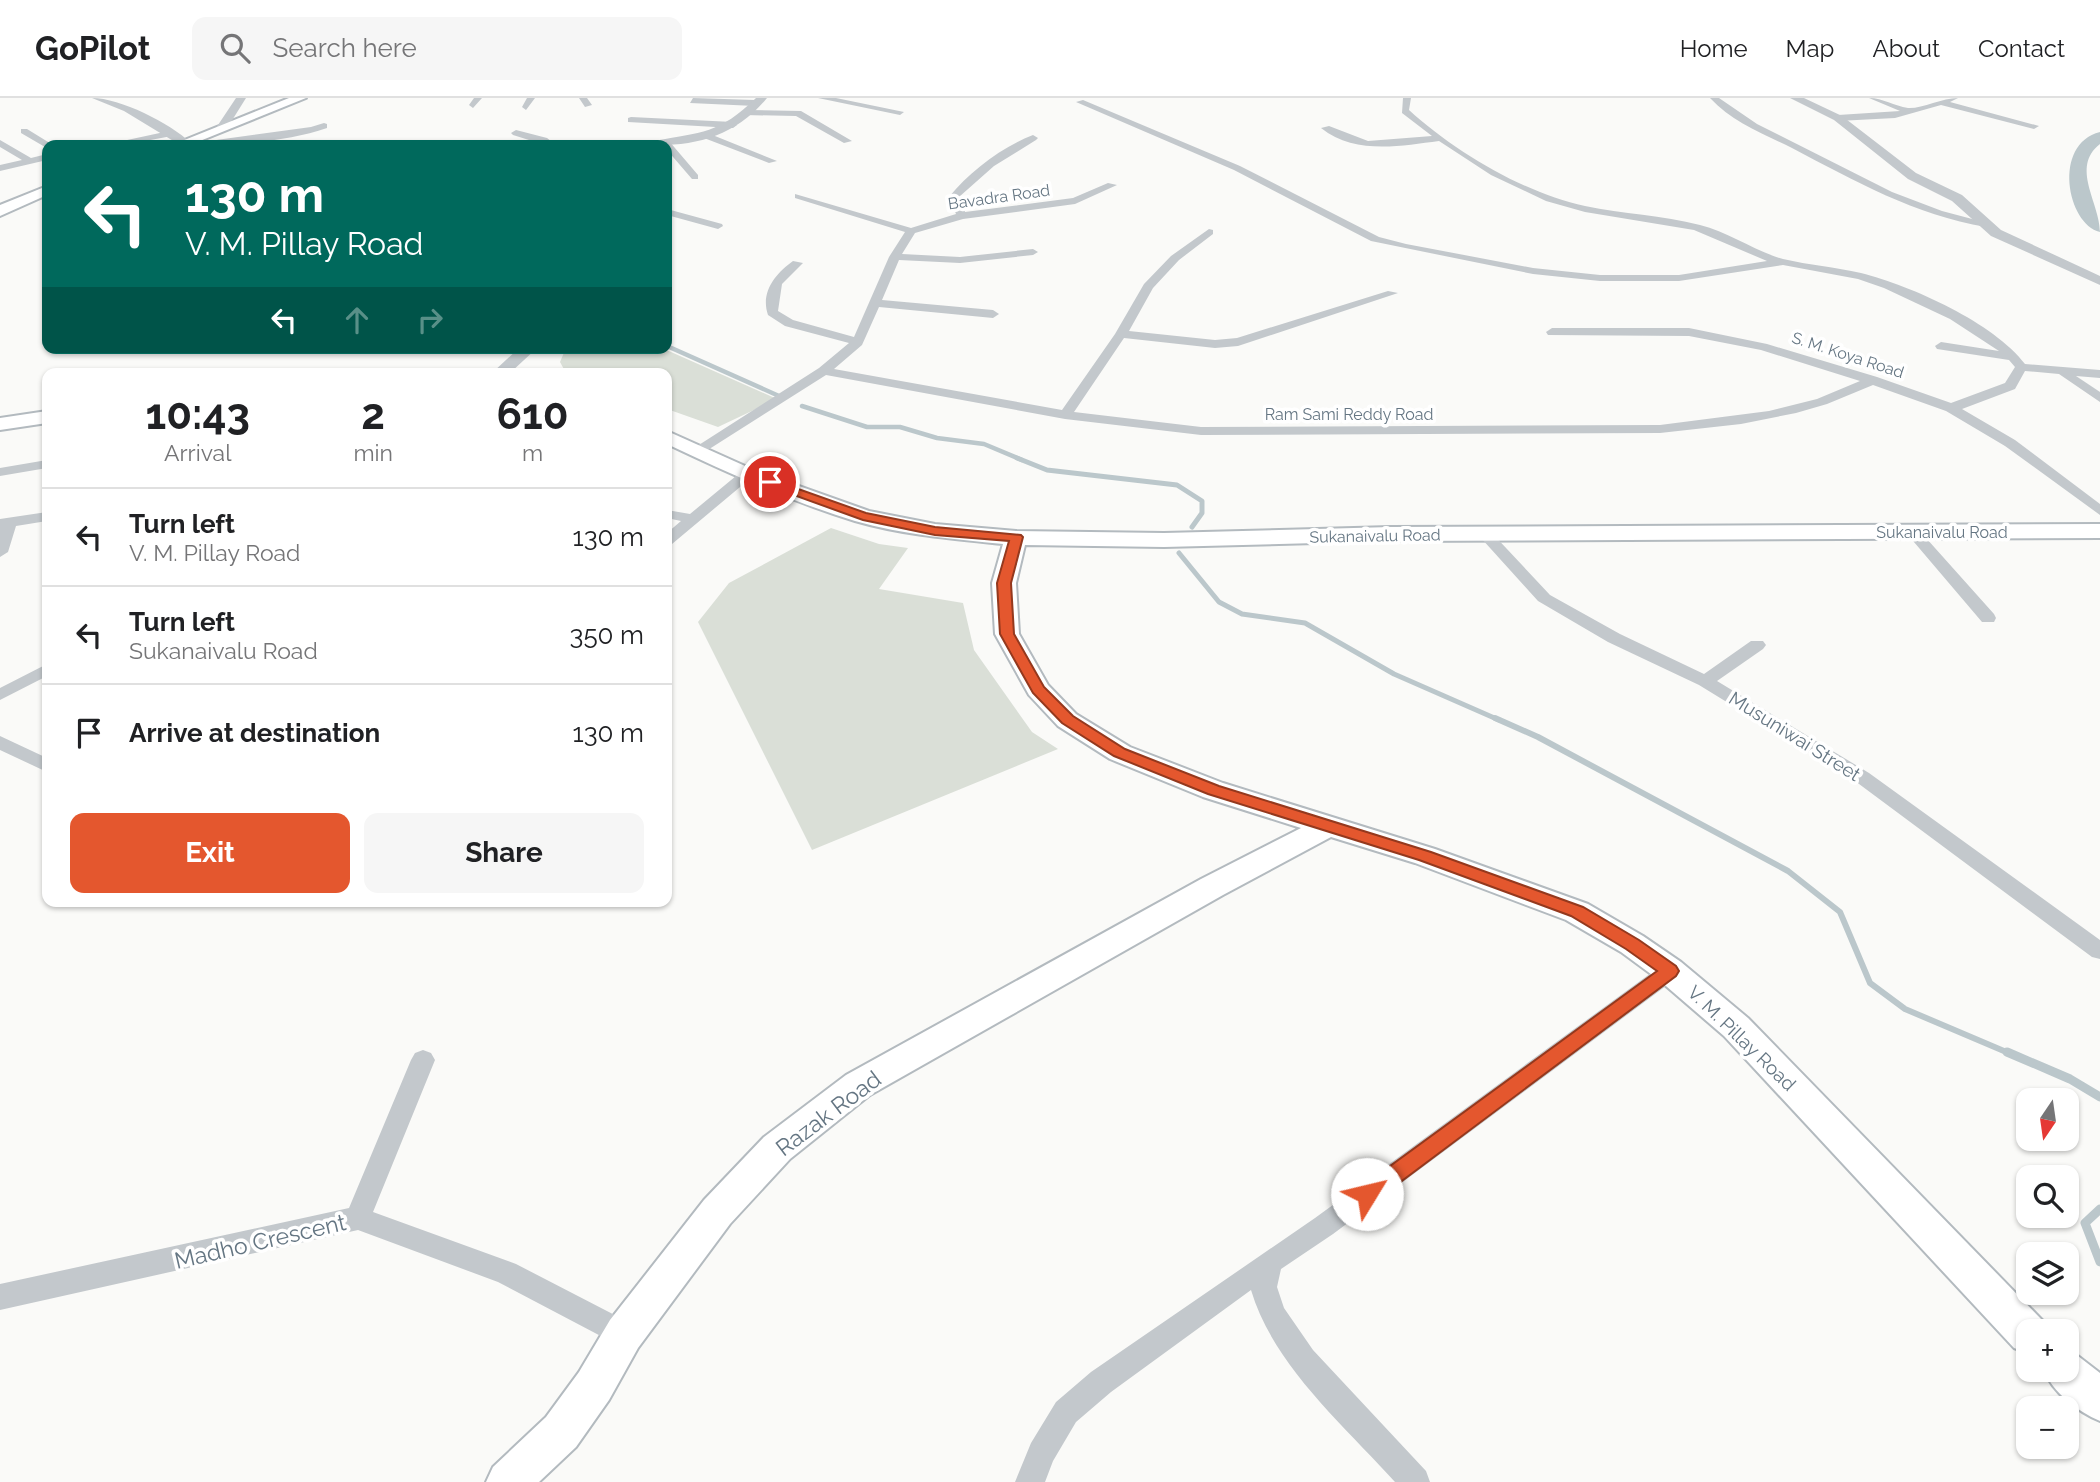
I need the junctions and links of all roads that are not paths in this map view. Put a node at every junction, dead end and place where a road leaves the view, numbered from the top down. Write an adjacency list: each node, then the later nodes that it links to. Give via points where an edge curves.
1 (97, 98): 25 (street, via 128,109)
2 (241, 98): 21 (street)
3 (300, 98): 21 (main road)
4 (822, 98): 15 (street)
5 (1407, 98): 28 (street, via 1405,111)
6 (1714, 98): 52 (street, via 1733,115 1840,170 1945,216)
7 (1795, 98): 16 (street)
8 (1873, 98): 14 (street)
9 (1954, 98): 12 (street)
10 (693, 101): 13 (street)
11 (1080, 102): 58 (street, via 1237,168 1375,239 1405,247 1533,271 1600,278 1679,278)
12 (1941, 102): 14 (street); 20 (street)
13 (755, 104): 18 (street); 34 (street, via 798,113)
14 (1908, 111): 16 (street, via 1895,116)
15 (900, 112)
16 (1838, 118): 52 (street, via 1898,167 1957,198)
17 (631, 120): 18 (street)
18 (733, 125): 26 (street)
19 (324, 126): 32 (street)
20 (2034, 126)
21 (222, 128): 31 (main road)
22 (1326, 128): 28 (street, via 1366,145)
23 (24, 131): 35 (street)
24 (516, 133): 33 (street)
25 (169, 134): 29 (street); 30 (street)
26 (708, 136): 36 (street); 41 (street)
27 (1033, 138): 51 (street, via 982,167 967,182 954,197)
28 (1440, 138): 58 (street, via 1489,172 1549,199 1704,229)
29 (136, 140)
30 (177, 140)
31 (192, 140)
32 (238, 140)
33 (545, 140)
34 (847, 141)
35 (42, 142)
36 (672, 142)
37 (0, 143): 40 (street)
38 (672, 155): 44 (street)
39 (42, 158): 40 (street)
40 (30, 160): 42 (street)
41 (772, 161)
42 (0, 168)
43 (24, 174): 45 (street)
44 (695, 177)
45 (0, 179)
46 (1112, 185): 51 (street, Bavadra Road, via 1075,201)
47 (42, 192): 49 (main road)
48 (799, 196): 54 (street)
49 (0, 211)
50 (672, 213): 53 (street)
51 (962, 216): 54 (street, Bavadra Road)
52 (1986, 223): 60 (street, via 2020,246)
53 (718, 226)
54 (911, 230): 57 (street)
55 (1209, 232): 65 (street, via 1148,286)
56 (1033, 253): 57 (street, via 960,260)
57 (895, 257): 62 (street)
58 (1783, 262): 69 (street, via 1888,286 1991,337)
59 (797, 263): 66 (street, via 774,285 772,312 789,323)
60 (2100, 281)
61 (1392, 293): 65 (street, via 1238,342 1215,344)
62 (876, 303): 63 (street); 66 (street)
63 (993, 314)
64 (1552, 332): 74 (street, S. M. Koya Road, via 1689,332 1763,347)
65 (1121, 334): 77 (street)
66 (858, 342): 71 (street)
67 (1941, 346): 69 (street)
68 (522, 354): 70 (street)
69 (2019, 362): 72 (street); 76 (street, via 2010,386)
70 (506, 368)
71 (824, 371): 77 (street, Ram Sami Reddy Road); 81 (street)
72 (2064, 373): 73 (street); 75 (street)
73 (2100, 374)
74 (1872, 380): 76 (street, S. M. Koya Road); 77 (street, Ram Sami Reddy Road, via 1807,406 1709,425 1660,429 1200,431)
75 (2100, 398)
76 (1951, 408): 85 (street, S. M. Koya Road, via 2010,443)
77 (1065, 415)
78 (42, 417): 79 (main road)
79 (0, 424)
80 (672, 439): 81 (main road, Sukanaivalu Road)
81 (698, 450): 84 (main road, Sukanaivalu Road)
82 (42, 465): 83 (street)
83 (0, 472)
84 (747, 474): 88 (street); 94 (main road, Sukanaivalu Road, via 863,516 935,531)
85 (2100, 512)
86 (672, 515): 88 (street)
87 (42, 518): 89 (street)
88 (692, 519): 93 (street)
89 (5, 523): 95 (street)
90 (2100, 531): 91 (main road, Sukanaivalu Road)
91 (1913, 533): 92 (main road, Sukanaivalu Road); 96 (street)
92 (1486, 535): 94 (main road, Sukanaivalu Road, via 1164,540); 99 (street, Musuniwai Street, via 1544,598)
93 (672, 537)
94 (1016, 537): 103 (main road, V. M. Pillay Road, via 1004,583 1007,634 1038,689 1067,720 1120,753)
95 (0, 552)
96 (1987, 618)
97 (1757, 645): 99 (street)
98 (42, 672): 100 (street)
99 (1705, 681): 104 (street, Musuniwai Street, via 1862,777)
100 (0, 695)
101 (0, 742): 102 (street)
102 (42, 763)
103 (1326, 827): 105 (main road, V. M. Pillay Road, via 1425,856 1577,912); 111 (main road, Razak Road, via 858,1085 777,1149 717,1212)
104 (2100, 951)
105 (1670, 971): 108 (street); 110 (main road, V. M. Pillay Road, via 1764,1055)
106 (423, 1060): 107 (street)
107 (358, 1219): 109 (street, Madho Crescent); 111 (street, Madho Crescent, via 508,1273)
108 (1269, 1262): 115 (street, via 1066,1412); 116 (street, via 1264,1287 1272,1314 1303,1360)
109 (0, 1297)
110 (2016, 1322)
111 (624, 1334): 114 (main road, Razak Road, via 561,1432)
112 (2078, 1382): 113 (main road)
113 (2100, 1400)
114 (508, 1482)
115 (1030, 1482)
116 (1415, 1482)

